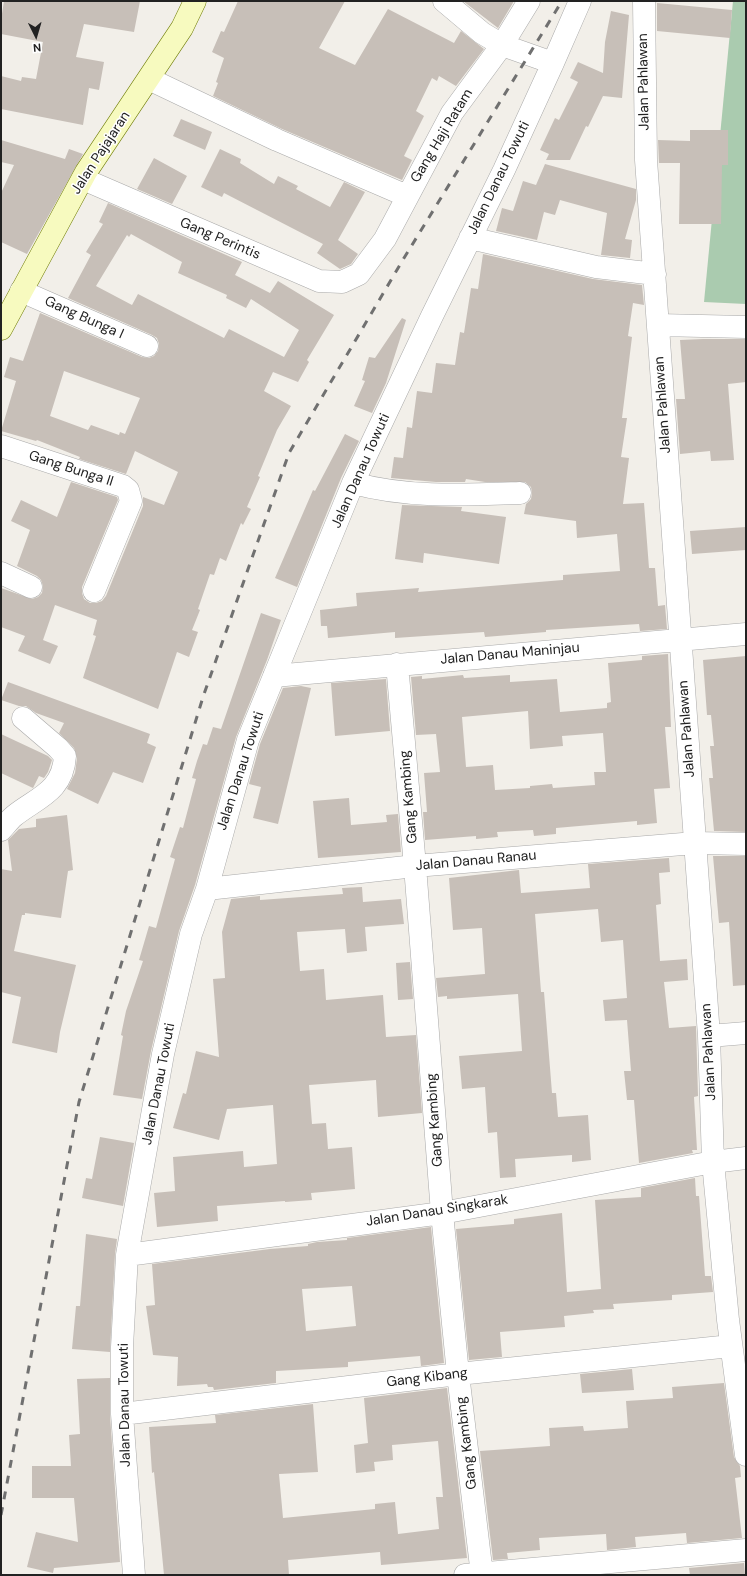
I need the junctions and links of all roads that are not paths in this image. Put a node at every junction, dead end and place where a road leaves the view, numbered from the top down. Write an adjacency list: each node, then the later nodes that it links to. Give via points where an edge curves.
1 (195, 1): 8 (main road, Jalan Pajajaran, via 182,28)
2 (444, 1): 6 (street, via 482,33)
3 (529, 1): 6 (street, Gang Haji Ratam)
4 (580, 1): 7 (street, Jalan Danau Towuti)
5 (644, 1): 13 (street, Jalan Pahlawan, via 646,160)
6 (502, 45): 7 (street); 10 (street, Gang Haji Ratam, via 452,113)
7 (554, 63): 11 (street, Jalan Danau Towuti)
8 (149, 79): 9 (main road, Jalan Pajajaran); 10 (street, via 277,140)
9 (83, 179): 12 (street, Gang Perintis, via 320,282 342,282); 14 (main road, Jalan Pajajaran)
10 (407, 196): 12 (street, Gang Haji Ratam, via 385,239)
11 (470, 238): 13 (street, via 596,267); 20 (street, Jalan Danau Towuti)
12 (359, 274)
13 (655, 274): 16 (street, Jalan Pahlawan)
14 (21, 291): 15 (main road, Jalan Pajajaran); 18 (street, Gang Bunga I)
15 (3, 320)
16 (658, 325): 17 (street); 26 (street, Jalan Pahlawan)
17 (746, 327)
18 (147, 346)
19 (1, 446): 24 (street, Gang Bunga II, via 123,486 128,490 131,501)
20 (353, 483): 21 (street, via 389,492 464,496); 28 (street, Jalan Danau Towuti)
21 (520, 493)
22 (1, 573): 23 (street)
23 (31, 587)
24 (94, 591)
25 (746, 634): 26 (street, Jalan Danau Maninjau)
26 (680, 639): 27 (street, Jalan Danau Maninjau); 31 (street, Jalan Pahlawan)
27 (397, 664): 28 (street, Jalan Danau Maninjau); 33 (street, Gang Kambing)
28 (274, 676): 34 (street, Jalan Danau Towuti, via 248,740)
29 (23, 718): 30 (street, via 58,748 64,756 64,762 61,774 47,795 13,816)
30 (1, 830)
31 (695, 843): 32 (street, Jalan Danau Ranau); 33 (street, Jalan Danau Ranau); 36 (street, Jalan Pahlawan)
32 (746, 844)
33 (415, 866): 34 (street, Jalan Danau Ranau); 39 (street, Gang Kambing)
34 (207, 888): 40 (street, Jalan Danau Towuti, via 191,934 163,1054)
35 (746, 1033): 36 (street)
36 (709, 1036): 38 (street, Jalan Pahlawan)
37 (746, 1158): 38 (street, Jalan Danau Singkarak)
38 (713, 1162): 39 (street, Jalan Danau Singkarak); 41 (street, Jalan Pahlawan)
39 (442, 1212): 40 (street, Jalan Danau Singkarak); 43 (street, Gang Kambing)
40 (127, 1255): 44 (street, Jalan Danau Towuti, via 122,1347)
41 (737, 1319): 42 (street, Jalan Pahlawan)
42 (732, 1346): 43 (street, Gang Kibang); 45 (street, Jalan Pahlawan)
43 (458, 1374): 44 (street, Gang Kibang); 49 (street, Gang Kambing)
44 (122, 1414): 48 (street, Jalan Danau Towuti)
45 (746, 1455)
46 (746, 1550): 47 (street)
47 (639, 1567): 49 (street)
48 (134, 1575)
49 (476, 1575)

